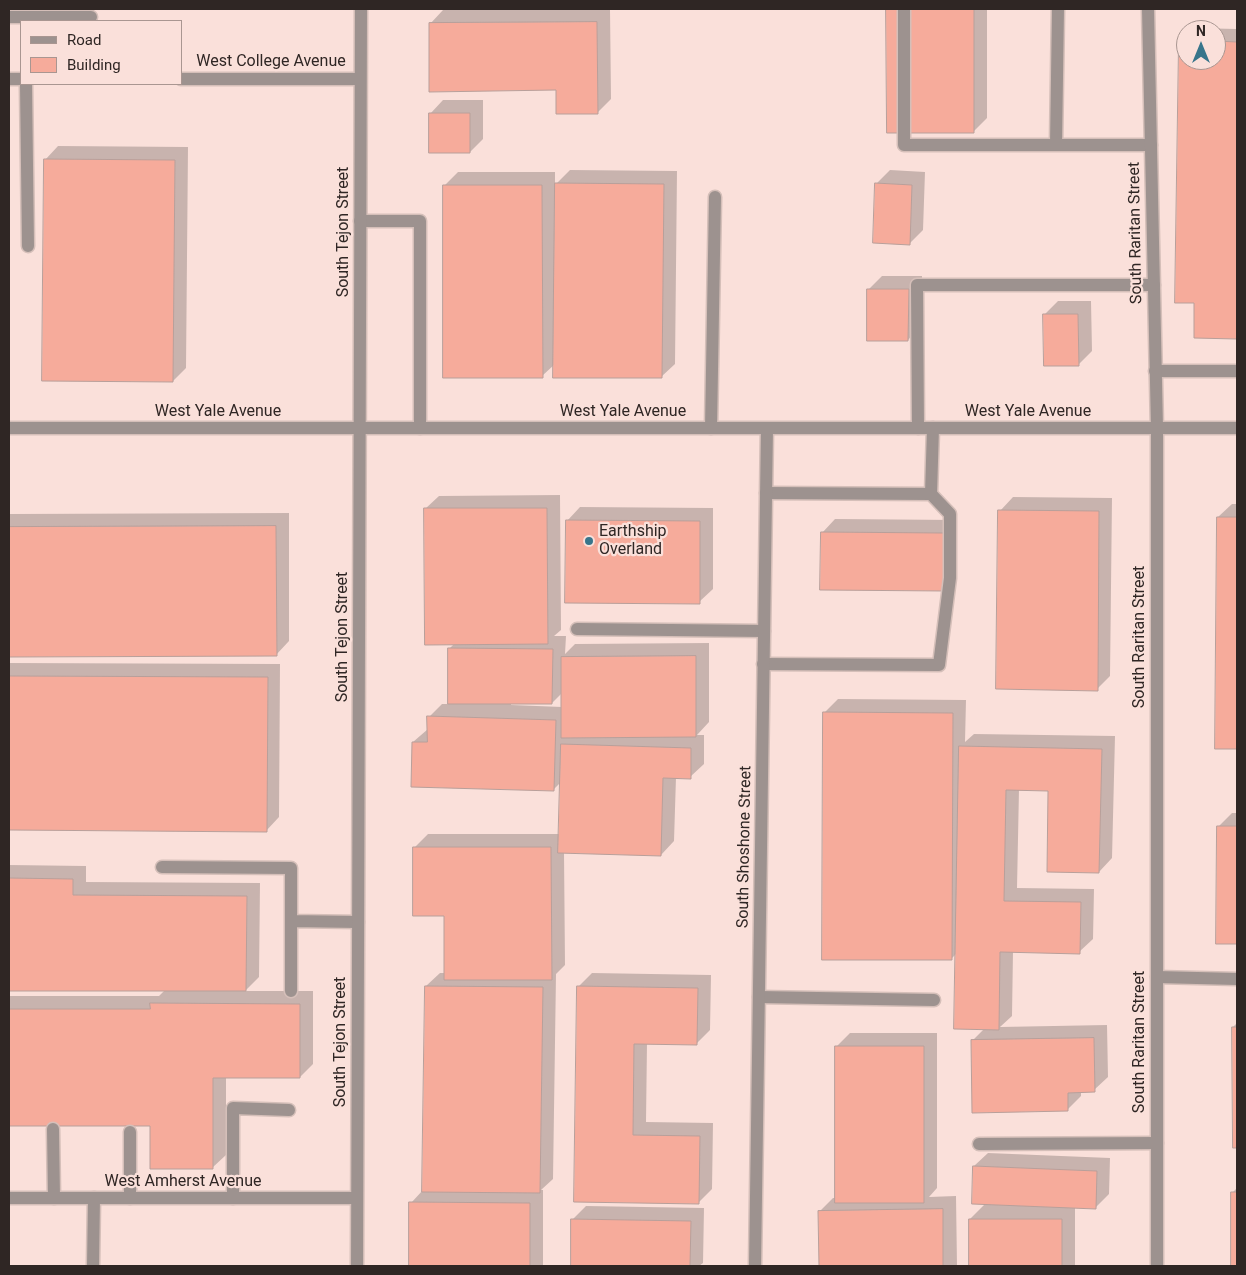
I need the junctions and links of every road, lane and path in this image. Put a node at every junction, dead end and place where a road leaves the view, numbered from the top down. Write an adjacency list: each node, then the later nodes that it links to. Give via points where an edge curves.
1 (361, 9): 8 (street, South Tejon Street)
2 (904, 9): 10 (street, via 904,145)
3 (1058, 9): 10 (street)
4 (1148, 9): 11 (street, South Raritan Street)
5 (9, 17): 6 (street)
6 (91, 17)
7 (182, 79): 8 (street, West College Avenue)
8 (360, 79): 13 (street, South Tejon Street)
9 (26, 85): 14 (street)
10 (1056, 145): 11 (street)
11 (1151, 145): 15 (street, South Raritan Street)
12 (715, 198): 21 (street)
13 (360, 221): 19 (street, South Tejon Street); 20 (street, via 420,221)
14 (28, 246)
15 (1154, 284): 16 (street, South Raritan Street); 23 (street, via 917,285)
16 (1155, 371): 17 (street); 25 (street, South Raritan Street)
17 (1237, 371)
18 (9, 428): 19 (street, West Yale Avenue)
19 (360, 428): 20 (street, West Yale Avenue); 34 (street, South Tejon Street)
20 (420, 428): 21 (street, West Yale Avenue)
21 (711, 428): 22 (street, West Yale Avenue)
22 (767, 428): 23 (street, West Yale Avenue); 27 (street, South Shoshone Street)
23 (918, 428): 24 (street, West Yale Avenue)
24 (933, 428): 25 (street, West Yale Avenue); 28 (street)
25 (1156, 428): 26 (street, West Yale Avenue); 35 (street, South Raritan Street)
26 (1237, 428)
27 (766, 492): 28 (street); 30 (street, South Shoshone Street)
28 (931, 494): 31 (street, via 950,514 950,578 939,664)
29 (577, 629): 30 (street)
30 (764, 631): 31 (street, South Shoshone Street)
31 (763, 664): 38 (street, South Shoshone Street)
32 (162, 867): 33 (street, via 291,868)
33 (291, 921): 34 (street); 37 (street)
34 (358, 922): 50 (street, South Tejon Street)
35 (1156, 977): 36 (street); 43 (street, South Raritan Street)
36 (1237, 979)
37 (291, 991)
38 (759, 997): 39 (street); 53 (street, South Shoshone Street)
39 (934, 1000)
40 (289, 1110): 49 (street, via 233,1108)
41 (54, 1129): 46 (street)
42 (130, 1132): 48 (street)
43 (1156, 1143): 44 (street); 54 (street, South Raritan Street)
44 (979, 1144)
45 (9, 1198): 46 (street, West Amherst Avenue)
46 (54, 1198): 47 (street, West Amherst Avenue)
47 (94, 1198): 48 (street, West Amherst Avenue); 51 (street)
48 (130, 1198): 49 (street, West Amherst Avenue)
49 (233, 1198): 50 (street, West Amherst Avenue)
50 (357, 1198): 52 (street, South Tejon Street)
51 (93, 1266)
52 (357, 1266)
53 (755, 1266)
54 (1156, 1266)

